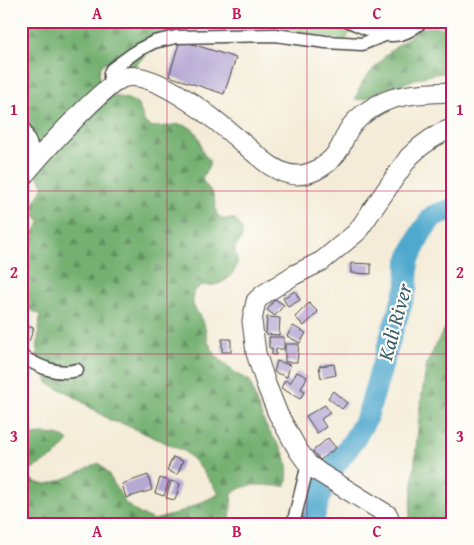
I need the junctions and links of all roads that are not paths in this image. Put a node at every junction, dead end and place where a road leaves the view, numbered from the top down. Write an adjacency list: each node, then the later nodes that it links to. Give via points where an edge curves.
1 (348, 21): 3 (street)
2 (422, 21): 3 (street, via 411,31)
3 (385, 35): 4 (street, via 362,44 275,35 176,37 154,42 116,66 110,73 110,80)
4 (115, 82): 5 (main road, via 125,77 137,77 158,83 230,131 272,166 298,175 310,173 326,164 339,150 352,125 381,102 420,93); 8 (main road)
5 (453, 92)
6 (21, 122): 8 (street)
7 (453, 128): 12 (main road, via 436,135 409,157 357,232 322,261 294,275 256,302 252,321 256,353 278,414 298,450)
8 (36, 159): 9 (main road)
9 (21, 180)
10 (21, 356): 11 (street, via 57,372)
11 (77, 370)
12 (314, 468): 13 (main road); 14 (street)
13 (389, 519)
14 (293, 524)

